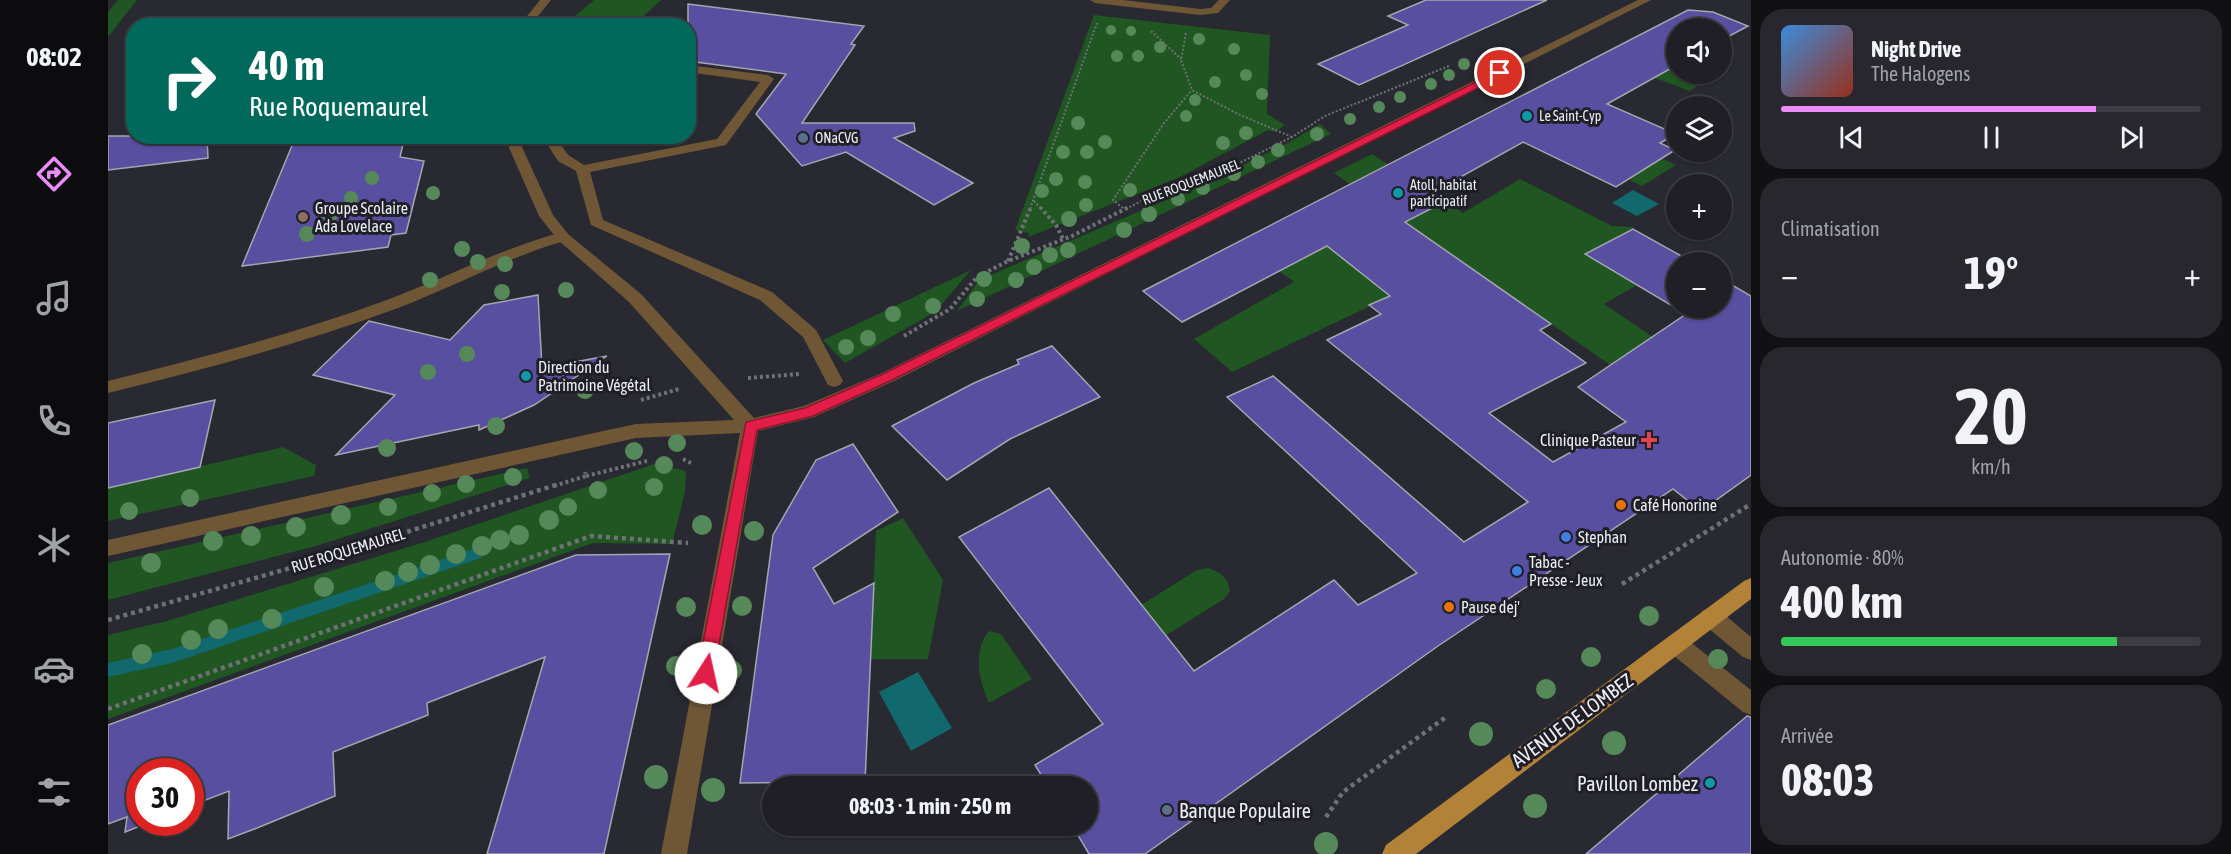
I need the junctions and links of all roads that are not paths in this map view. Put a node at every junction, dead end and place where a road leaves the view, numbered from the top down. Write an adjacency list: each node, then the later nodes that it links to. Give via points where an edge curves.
1 (546, 0): 5 (street)
2 (1225, 0): 4 (street, via 1214,11 1200,12)
3 (1646, 0): 13 (street, via 888,377 808,412)
4 (1100, 1)
5 (531, 18)
6 (696, 70): 9 (street, via 768,79 721,142)
7 (514, 144): 10 (street, via 546,216)
8 (553, 144): 9 (street, via 563,158)
9 (582, 169): 11 (street, via 596,222 766,296 810,334)
10 (563, 237): 12 (street, via 392,304 305,333); 13 (street, via 635,298)
11 (834, 381)
12 (108, 387)
13 (750, 426): 14 (street, via 636,432 582,442); 20 (street)
14 (108, 548)
15 (1751, 587): 16 (main road, AVENUE DE LOMBEZ)
16 (1711, 617): 17 (main road, AVENUE DE LOMBEZ); 18 (street)
17 (1676, 644): 19 (street); 21 (main road, AVENUE DE LOMBEZ)
18 (1751, 650)
19 (1751, 704)
20 (674, 854)
21 (1395, 854)

